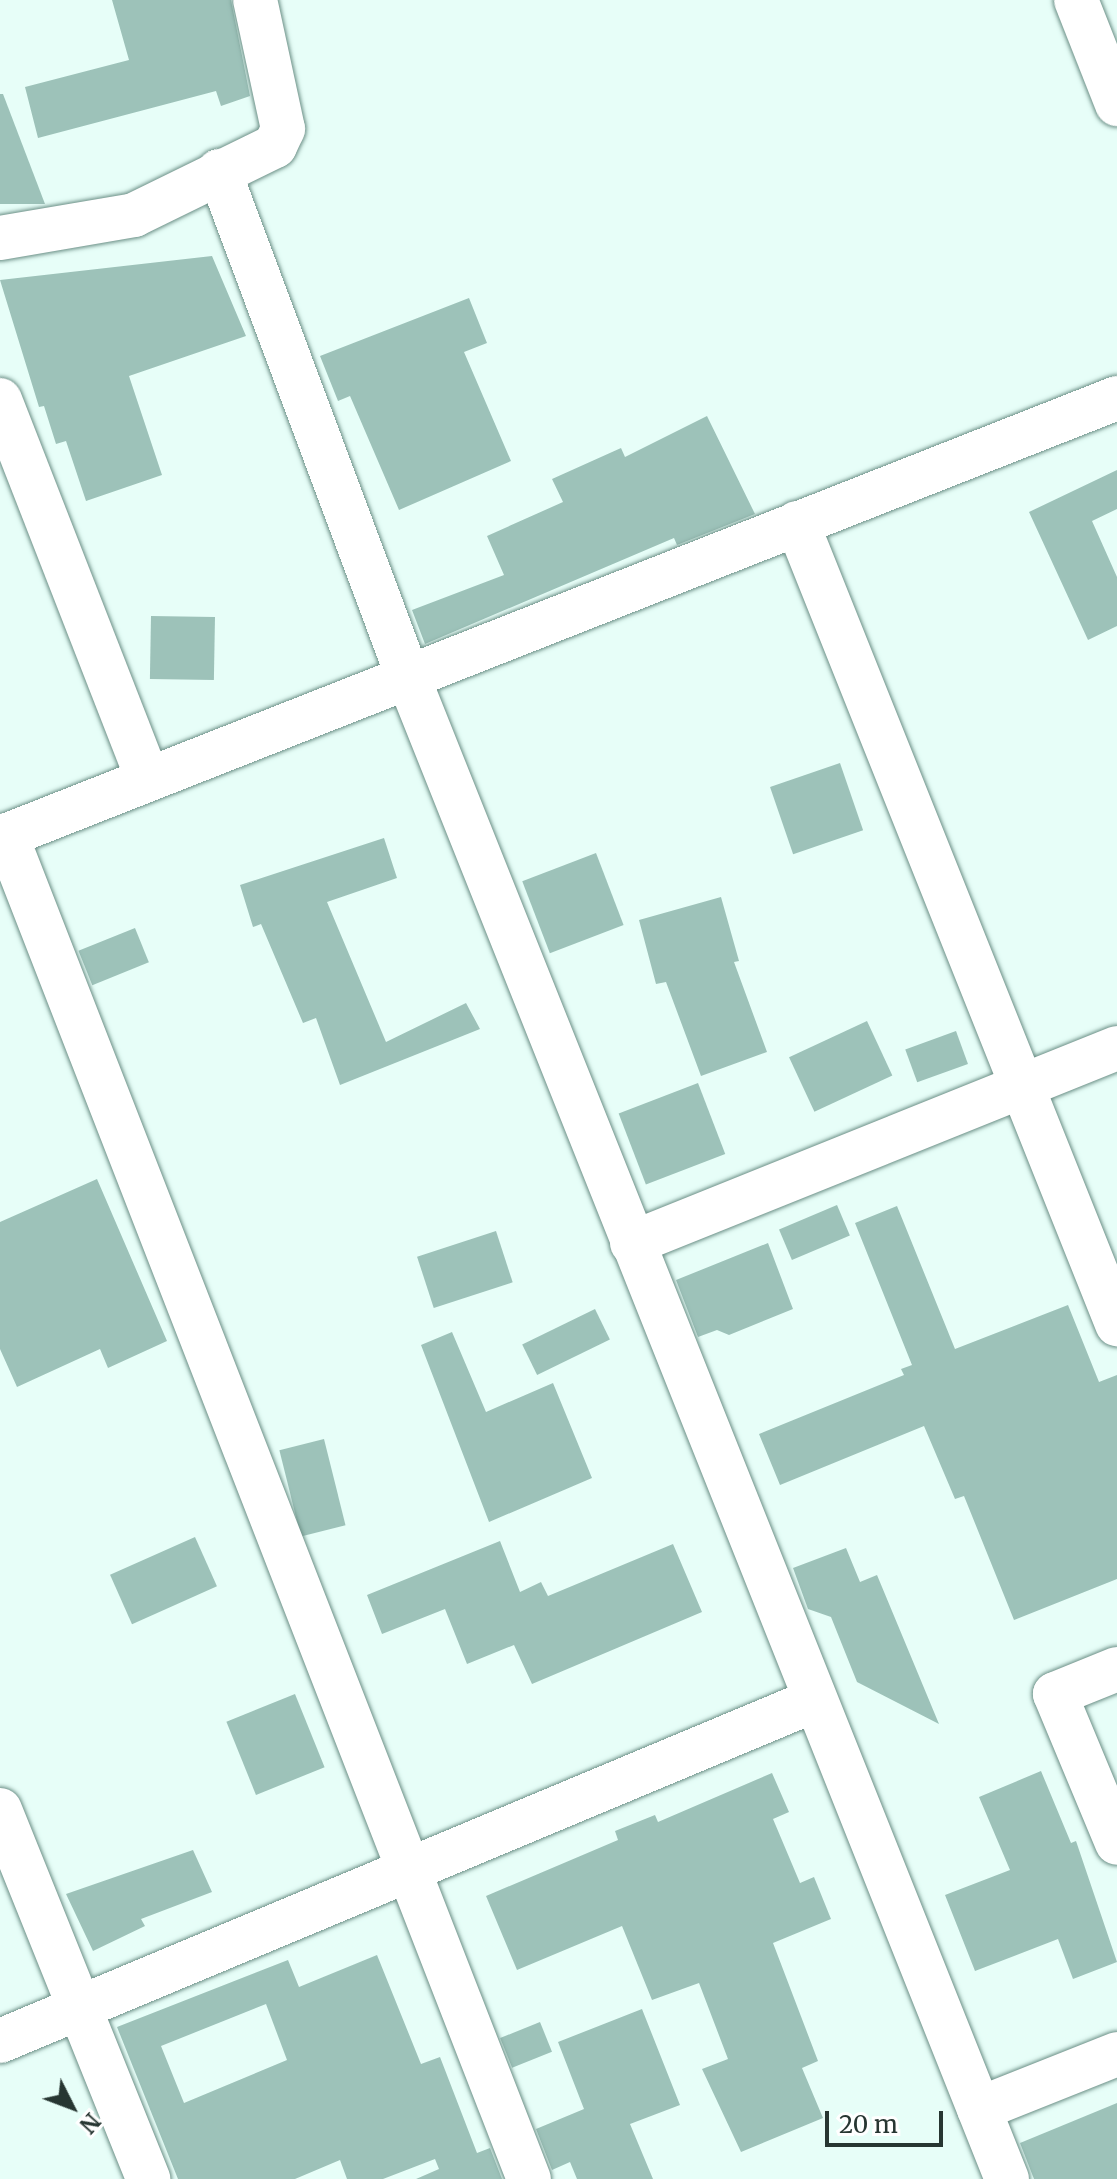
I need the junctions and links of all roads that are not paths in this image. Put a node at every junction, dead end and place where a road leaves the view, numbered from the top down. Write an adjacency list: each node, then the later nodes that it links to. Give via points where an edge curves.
1 (255, 0): 4 (street, via 281,138)
2 (1076, 0): 3 (street)
3 (1117, 104)
4 (219, 171): 5 (street, via 122,219); 9 (street)
5 (0, 238)
6 (1117, 398): 8 (street)
7 (0, 400): 10 (street)
8 (797, 523): 9 (street); 13 (street)
9 (408, 677): 10 (street); 14 (street)
10 (148, 779): 11 (street)
11 (3, 836): 20 (street)
12 (1117, 1048): 13 (street)
13 (1021, 1087): 14 (street); 15 (street)
14 (632, 1243): 17 (street)
15 (1117, 1324)
16 (1117, 1669): 19 (street, via 1055,1694)
17 (815, 1700): 20 (street); 24 (street)
18 (0, 1810): 21 (street)
19 (1117, 1843)
20 (411, 1870): 21 (street); 26 (street)
21 (79, 2008): 22 (street); 25 (street)
22 (0, 2041)
23 (1117, 2054): 24 (street)
24 (979, 2109): 27 (street)
25 (148, 2179)
26 (529, 2179)
27 (1007, 2179)

